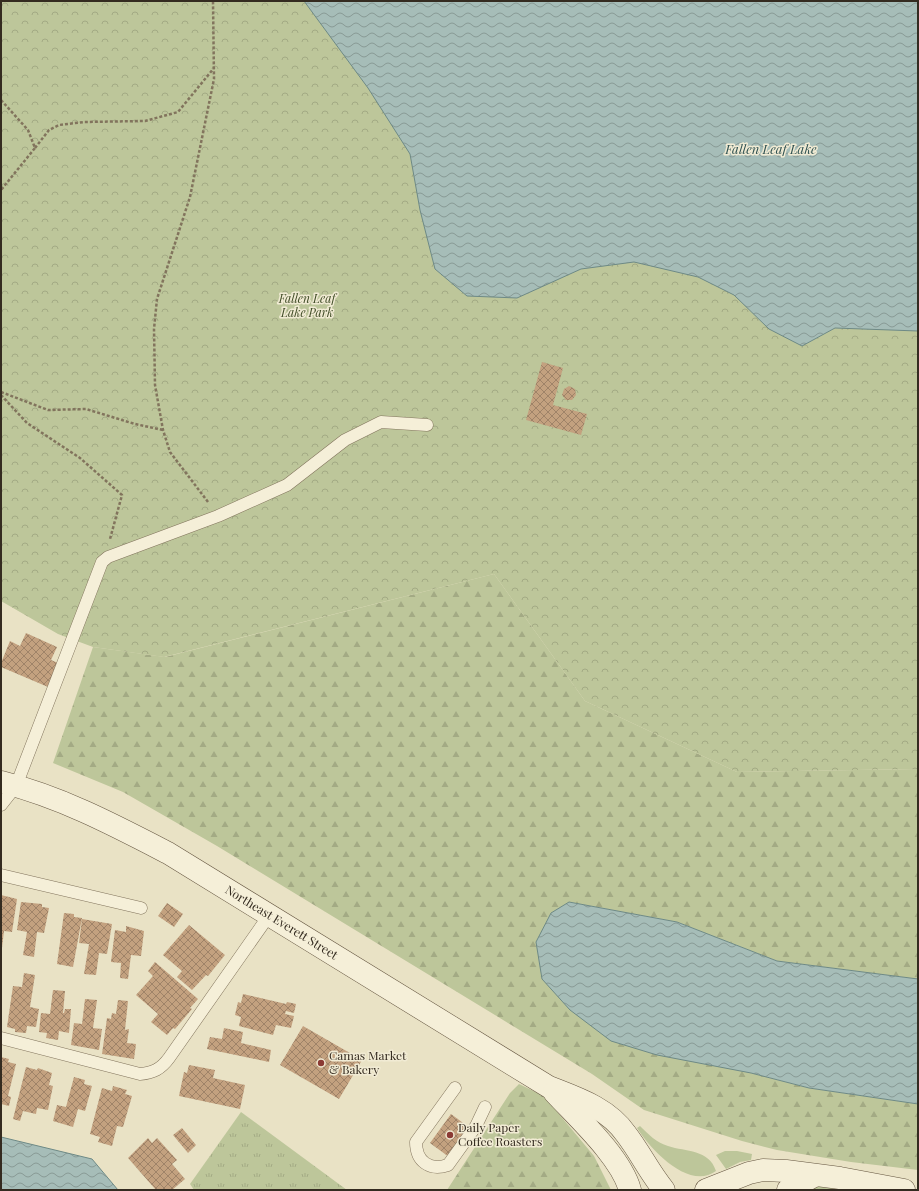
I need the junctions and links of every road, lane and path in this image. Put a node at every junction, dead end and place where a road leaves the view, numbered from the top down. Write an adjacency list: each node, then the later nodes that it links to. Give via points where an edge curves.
1 (213, 1): 2 (path)
2 (214, 68): 4 (path, via 178,112 145,121 59,125 49,130); 9 (path, via 214,79 190,197 157,299 154,329 155,385)
3 (1, 100): 4 (path, via 28,130)
4 (36, 148): 5 (path)
5 (1, 190)
6 (1, 392): 9 (path, via 48,410 86,409)
7 (1, 396): 11 (path, via 27,423 80,458 122,495)
8 (426, 426): 10 (lane, via 381,422 345,440 287,485)
9 (163, 430): 10 (path, via 170,452)
10 (218, 516): 11 (lane, via 115,554)
11 (102, 562): 12 (lane)
12 (9, 784): 13 (lane); 16 (main road, Northeast Everett Street, via 60,800 103,819 168,853)
13 (1, 805)
14 (1, 875): 15 (lane)
15 (141, 908)
16 (270, 914): 17 (lane, via 166,1062 157,1070 140,1074); 18 (main road, Northeast Everett Street)
17 (1, 1038)
18 (549, 1087): 22 (main road, Northeast Everett Street, via 593,1105 609,1116 626,1133); 23 (main road, Northeast Everett Street, via 611,1155)
19 (455, 1088): 20 (lane, via 416,1142 418,1155 426,1165 448,1165 476,1126)
20 (485, 1107)
21 (814, 1176): 25 (main road, via 764,1170 749,1173); 26 (main road); 27 (main road)
22 (660, 1185): 24 (main road)
23 (630, 1190)
24 (676, 1190)
25 (706, 1190)
26 (788, 1190)
27 (904, 1190)

